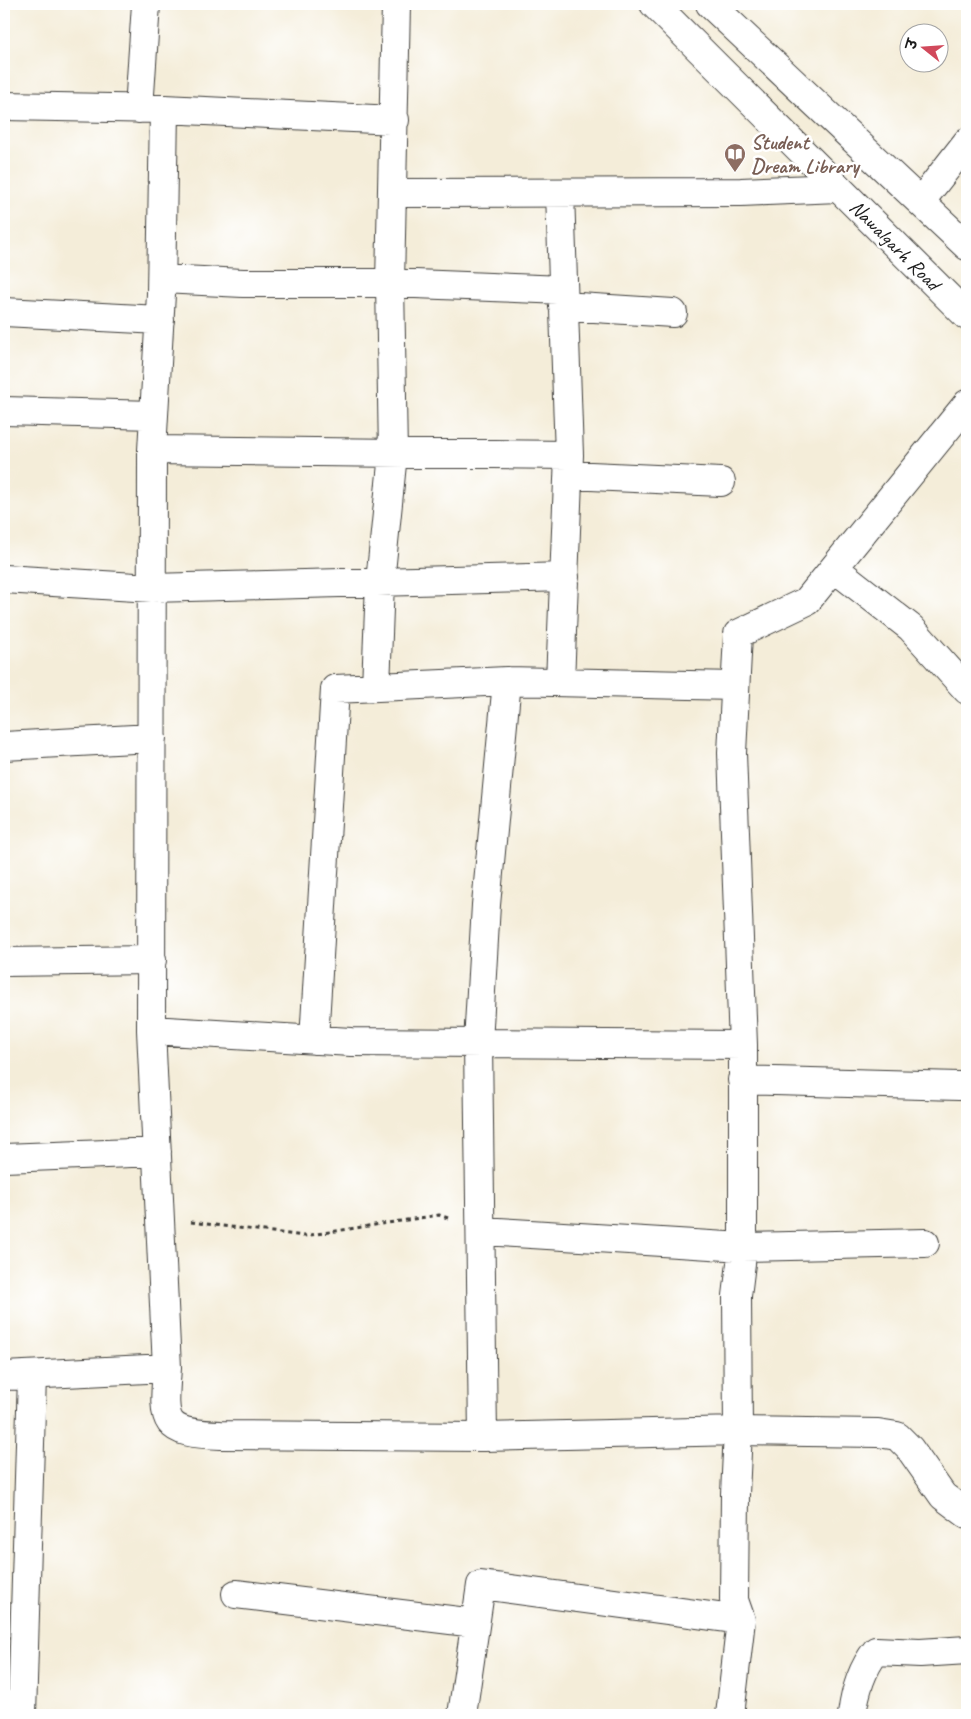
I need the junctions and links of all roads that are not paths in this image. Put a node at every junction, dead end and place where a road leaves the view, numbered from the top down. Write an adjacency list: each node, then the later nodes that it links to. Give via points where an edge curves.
1 (146, 4): 6 (street)
2 (396, 4): 7 (street)
3 (654, 4): 9 (street, Nawalgarh Road)
4 (710, 4): 12 (street)
5 (4, 106): 6 (street)
6 (151, 109): 7 (street); 14 (street)
7 (395, 120): 10 (street)
8 (967, 142): 12 (street)
9 (838, 188): 11 (street); 19 (street, Nawalgarh Road)
10 (393, 193): 11 (street); 15 (street)
11 (560, 194): 16 (street)
12 (921, 201): 13 (street)
13 (967, 246)
14 (162, 279): 15 (street, via 243,283); 20 (street)
15 (390, 282): 16 (street); 25 (street)
16 (563, 298): 18 (street); 26 (street)
17 (4, 312): 20 (street)
18 (673, 312)
19 (967, 316)
20 (160, 320): 23 (street)
21 (967, 404): 28 (street)
22 (4, 411): 23 (street)
23 (154, 415): 24 (street)
24 (152, 450): 25 (street); 32 (street)
25 (393, 454): 26 (street); 31 (street)
26 (569, 465): 27 (street); 29 (street)
27 (721, 482)
28 (834, 568): 36 (street, via 807,601 738,634); 37 (street, via 911,628)
29 (565, 577): 31 (street); 34 (street)
30 (4, 579): 32 (street)
31 (380, 582): 32 (street); 35 (street)
32 (152, 588): 38 (street)
33 (507, 681): 34 (street); 35 (street); 44 (street, via 486,905)
34 (560, 682): 36 (street)
35 (376, 686): 43 (street, via 335,688)
36 (735, 686): 45 (street, via 732,753)
37 (967, 690)
38 (152, 738): 39 (street); 40 (street)
39 (4, 746)
40 (152, 960): 41 (street); 42 (street)
41 (4, 962)
42 (151, 1030): 43 (street); 48 (street)
43 (314, 1040): 44 (street)
44 (478, 1043): 45 (street); 50 (street)
45 (743, 1045): 46 (street)
46 (742, 1080): 47 (street); 52 (street)
47 (959, 1086)
48 (156, 1152): 49 (street); 53 (street)
49 (4, 1158)
50 (482, 1231): 52 (street); 57 (street)
51 (925, 1243): 52 (street)
52 (743, 1247): 56 (street, via 737,1296)
53 (167, 1368): 55 (street); 57 (street, via 164,1407 168,1421 178,1430 195,1434)
54 (4, 1376): 55 (street)
55 (32, 1376): 63 (street)
56 (738, 1431): 57 (street); 58 (street, via 897,1436 943,1496); 60 (street, via 734,1600)
57 (483, 1437)
58 (967, 1514)
59 (236, 1594): 61 (street)
60 (741, 1620): 61 (street, via 481,1585); 65 (street)
61 (475, 1623): 64 (street)
62 (967, 1650): 66 (street, via 876,1651 865,1665)
63 (22, 1715)
64 (462, 1715)
65 (730, 1715)
66 (852, 1715)

